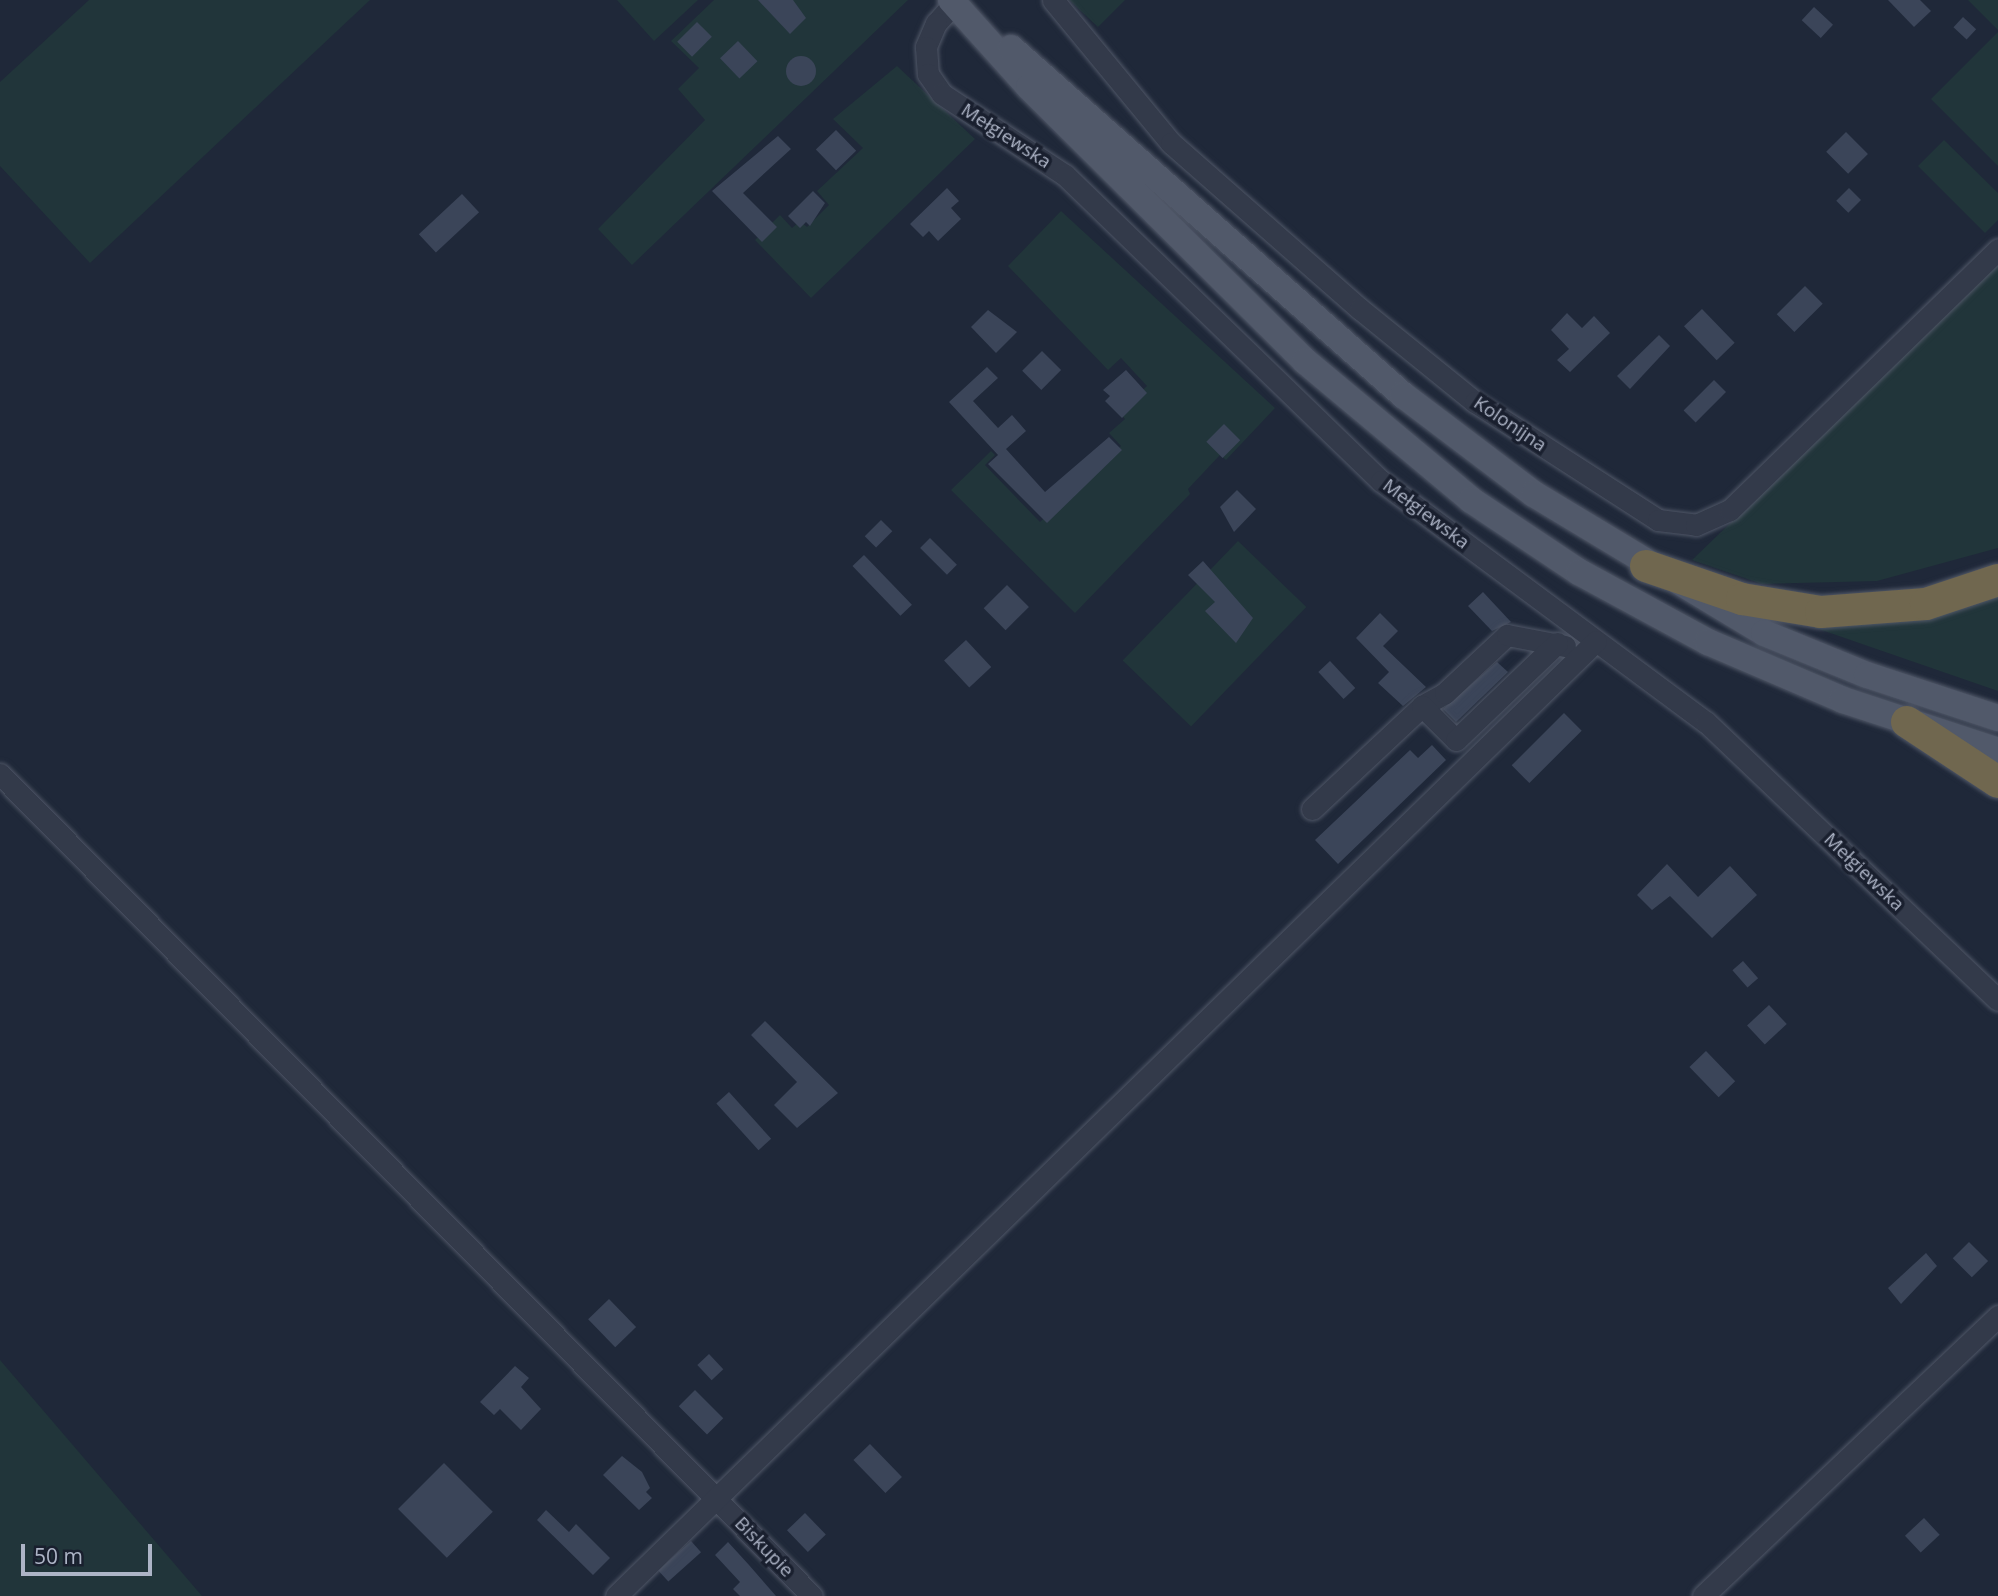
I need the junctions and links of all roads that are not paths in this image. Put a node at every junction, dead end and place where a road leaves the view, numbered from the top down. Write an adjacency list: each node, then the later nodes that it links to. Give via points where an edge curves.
1 (1053, 0): 3 (street, Kolonijna, via 1171,142 1360,309 1475,402 1658,520 1696,525 1730,510)
2 (954, 1): 4 (main road, via 1094,118 1440,425); 7 (street, Mełgiewska, via 936,23 926,47 928,74 942,94 1065,175 1361,463); 10 (main road, via 1029,87 1305,361 1446,481 1579,572 1681,628 1791,679)
3 (1998, 249)
4 (1646, 566): 5 (highway, via 1764,604 1821,612 1926,604); 9 (main road, via 1782,641)
5 (1998, 580)
6 (1557, 643): 7 (street); 8 (street, via 1507,635 1446,693); 8 (street, via 1456,740)
7 (1592, 647): 15 (street, Mełgiewska, via 1706,722); 17 (street)
8 (1422, 706): 14 (street)
9 (1998, 718)
10 (1907, 722): 11 (main road); 13 (highway)
11 (1998, 751)
12 (0, 774): 17 (street, Biskupie)
13 (1998, 782)
14 (1312, 809)
15 (1998, 1000)
16 (1998, 1316): 20 (street)
17 (716, 1498): 18 (street); 19 (street, Biskupie)
18 (616, 1596)
19 (812, 1596)
20 (1703, 1596)

